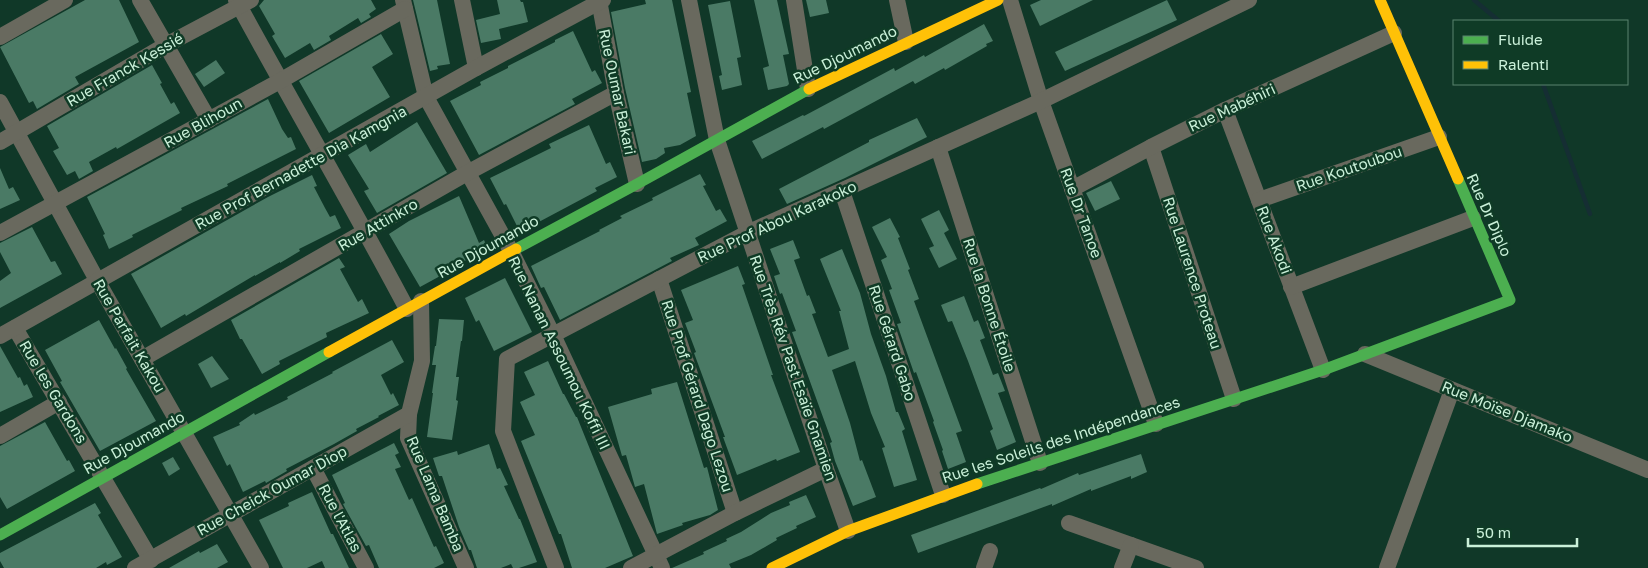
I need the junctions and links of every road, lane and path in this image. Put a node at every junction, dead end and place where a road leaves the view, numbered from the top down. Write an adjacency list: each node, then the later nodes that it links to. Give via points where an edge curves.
1 (65, 0): 15 (street)
2 (140, 0): 17 (street)
3 (462, 0): 18 (street)
4 (689, 0): 29 (street, Rue Très Rév Past Esaïe Gnamien)
5 (794, 0): 20 (street)
6 (898, 0): 16 (street)
7 (998, 0): 16 (street, Rue Djoumando)
8 (1010, 0): 23 (street, Rue Dr Tanoe)
9 (1249, 0): 23 (street, Rue Prof Abou Karakoko)
10 (1380, 0): 14 (street, Rue Dr Diplo)
11 (600, 1): 18 (street, Rue Prof Bernadette Dia Kamgnia); 21 (street, Rue Oumar Bakari)
12 (242, 2): 17 (street, Rue Franck Kessié); 19 (street)
13 (404, 5): 19 (street, Rue Blihoun); 22 (street, Rue Nanan Assoumou Koffi III)
14 (1394, 33): 25 (street, Rue Mabéhiri); 28 (street, Rue Dr Diplo)
15 (0, 37)
16 (906, 42): 20 (street, Rue Djoumando)
17 (166, 45): 26 (street); 27 (street, Rue Franck Kessié)
18 (476, 68): 22 (street, Rue Prof Bernadette Dia Kamgnia)
19 (280, 80): 26 (street, Rue Blihoun); 33 (street)
20 (808, 89): 29 (street, Rue Djoumando)
21 (616, 93): 34 (street, Rue Attinkro); 35 (street, Rue Oumar Bakari)
22 (426, 97): 33 (street, Rue Prof Bernadette Dia Kamgnia); 34 (street, Rue Nanan Assoumou Koffi III)
23 (1041, 101): 31 (street, Rue Prof Abou Karakoko); 36 (street, Rue Dr Tanoe)
24 (0, 102): 27 (street, Rue Parfait Kakou)
25 (1225, 110): 32 (street, Rue Mabéhiri); 38 (street, Rue Akodi)
26 (209, 120): 39 (street, Rue Blihoun)
27 (17, 133): 30 (street, Rue Franck Kessié); 39 (street, Rue Parfait Kakou)
28 (1439, 137): 38 (street, Rue Koutoubou); 40 (street, Rue Dr Diplo)
29 (717, 140): 35 (street, Rue Djoumando); 43 (street, Rue Très Rév Past Esaïe Gnamien)
30 (0, 142)
31 (938, 147): 37 (street, Rue Prof Abou Karakoko); 62 (street, Rue la Bonne Étoile)
32 (1151, 147): 36 (street, Rue Mabéhiri); 56 (street, Rue Laurence Proteau)
33 (322, 156): 41 (street); 46 (street, Rue Prof Bernadette Dia Kamgnia)
34 (467, 173): 41 (street, Rue Attinkro); 44 (street, Rue Nanan Assoumou Koffi III)
35 (637, 184): 44 (street, Rue Djoumando)
36 (1072, 189): 59 (street, Rue Dr Tanoe)
37 (842, 191): 43 (street, Rue Prof Abou Karakoko); 67 (street, Rue Gérard Gabo)
38 (1259, 200): 47 (street, Rue Akodi)
39 (56, 204): 42 (street, Rue Blihoun); 46 (street, Rue Parfait Kakou)
40 (1474, 218): 47 (street); 52 (street, Rue Dr Diplo, via 1510,300)
41 (366, 232): 48 (street); 53 (street, Rue Attinkro)
42 (0, 233)
43 (747, 233): 45 (street, Rue Prof Abou Karakoko); 64 (street, Rue Très Rév Past Esaïe Gnamien)
44 (510, 251): 48 (street, Rue Djoumando); 50 (street, Rue Nanan Assoumou Koffi III)
45 (659, 279): 50 (street, Rue Prof Abou Karakoko); 69 (street, Rue Prof Gérard Dago Lezou)
46 (98, 282): 49 (street, Rue Prof Bernadette Dia Kamgnia); 53 (street, Rue Parfait Kakou)
47 (1291, 287): 54 (street, Rue Akodi)
48 (414, 305): 58 (street, Rue Lama Bamba, via 422,361); 60 (street, Rue Djoumando)
49 (15, 328): 51 (street, Rue Prof Bernadette Dia Kamgnia); 57 (street, Rue les Gardons)
50 (553, 335): 76 (street, Rue Nanan Assoumou Koffi III); 81 (street, Rue Prof Abou Karakoko, via 507,359 502,431)
51 (0, 336)
52 (1366, 354): 54 (street, Rue les Soleils des Indépendances); 55 (street, Rue Moïse Djamako)
53 (142, 359): 60 (street, Rue Parfait Kakou)
54 (1323, 370): 56 (street, Rue les Soleils des Indépendances)
55 (1452, 390): 65 (street, Rue Moïse Djamako); 87 (street)
56 (1234, 399): 59 (street, Rue les Soleils des Indépendances)
57 (59, 402): 61 (street); 66 (street, Rue les Gardons)
58 (409, 414): 63 (street, Rue Cheick Oumar Diop); 80 (street, Rue Lama Bamba, via 408,438)
59 (1156, 424): 62 (street, Rue les Soleils des Indépendances)
60 (184, 432): 66 (street, Rue Djoumando); 68 (street, Rue Parfait Kakou)
61 (0, 436)
62 (1040, 463): 67 (street, Rue les Soleils des Indépendances)
63 (314, 468): 68 (street, Rue Cheick Oumar Diop); 79 (street, Rue l'Atlas)
64 (826, 469): 69 (street); 71 (street, Rue Très Rév Past Esaïe Gnamien)
65 (1648, 470)
66 (104, 477): 72 (street, Rue Djoumando); 75 (street, Rue les Gardons)
67 (943, 495): 71 (street, Rue les Soleils des Indépendances)
68 (230, 513): 75 (street, Rue Cheick Oumar Diop); 78 (street, Rue Parfait Kakou)
69 (735, 513): 76 (street)
70 (1069, 523): 73 (street)
71 (848, 531): 83 (street, Rue les Soleils des Indépendances)
72 (0, 535)
73 (1130, 545): 85 (street); 86 (street)
74 (990, 551): 84 (street)
75 (151, 560): 77 (street, Rue Cheick Oumar Diop)
76 (658, 562): 82 (street)
77 (135, 568)
78 (261, 568)
79 (366, 568)
80 (466, 568)
81 (556, 568)
82 (631, 568)
83 (772, 568)
84 (984, 568)
85 (1122, 568)
86 (1196, 568)
87 (1387, 568)

